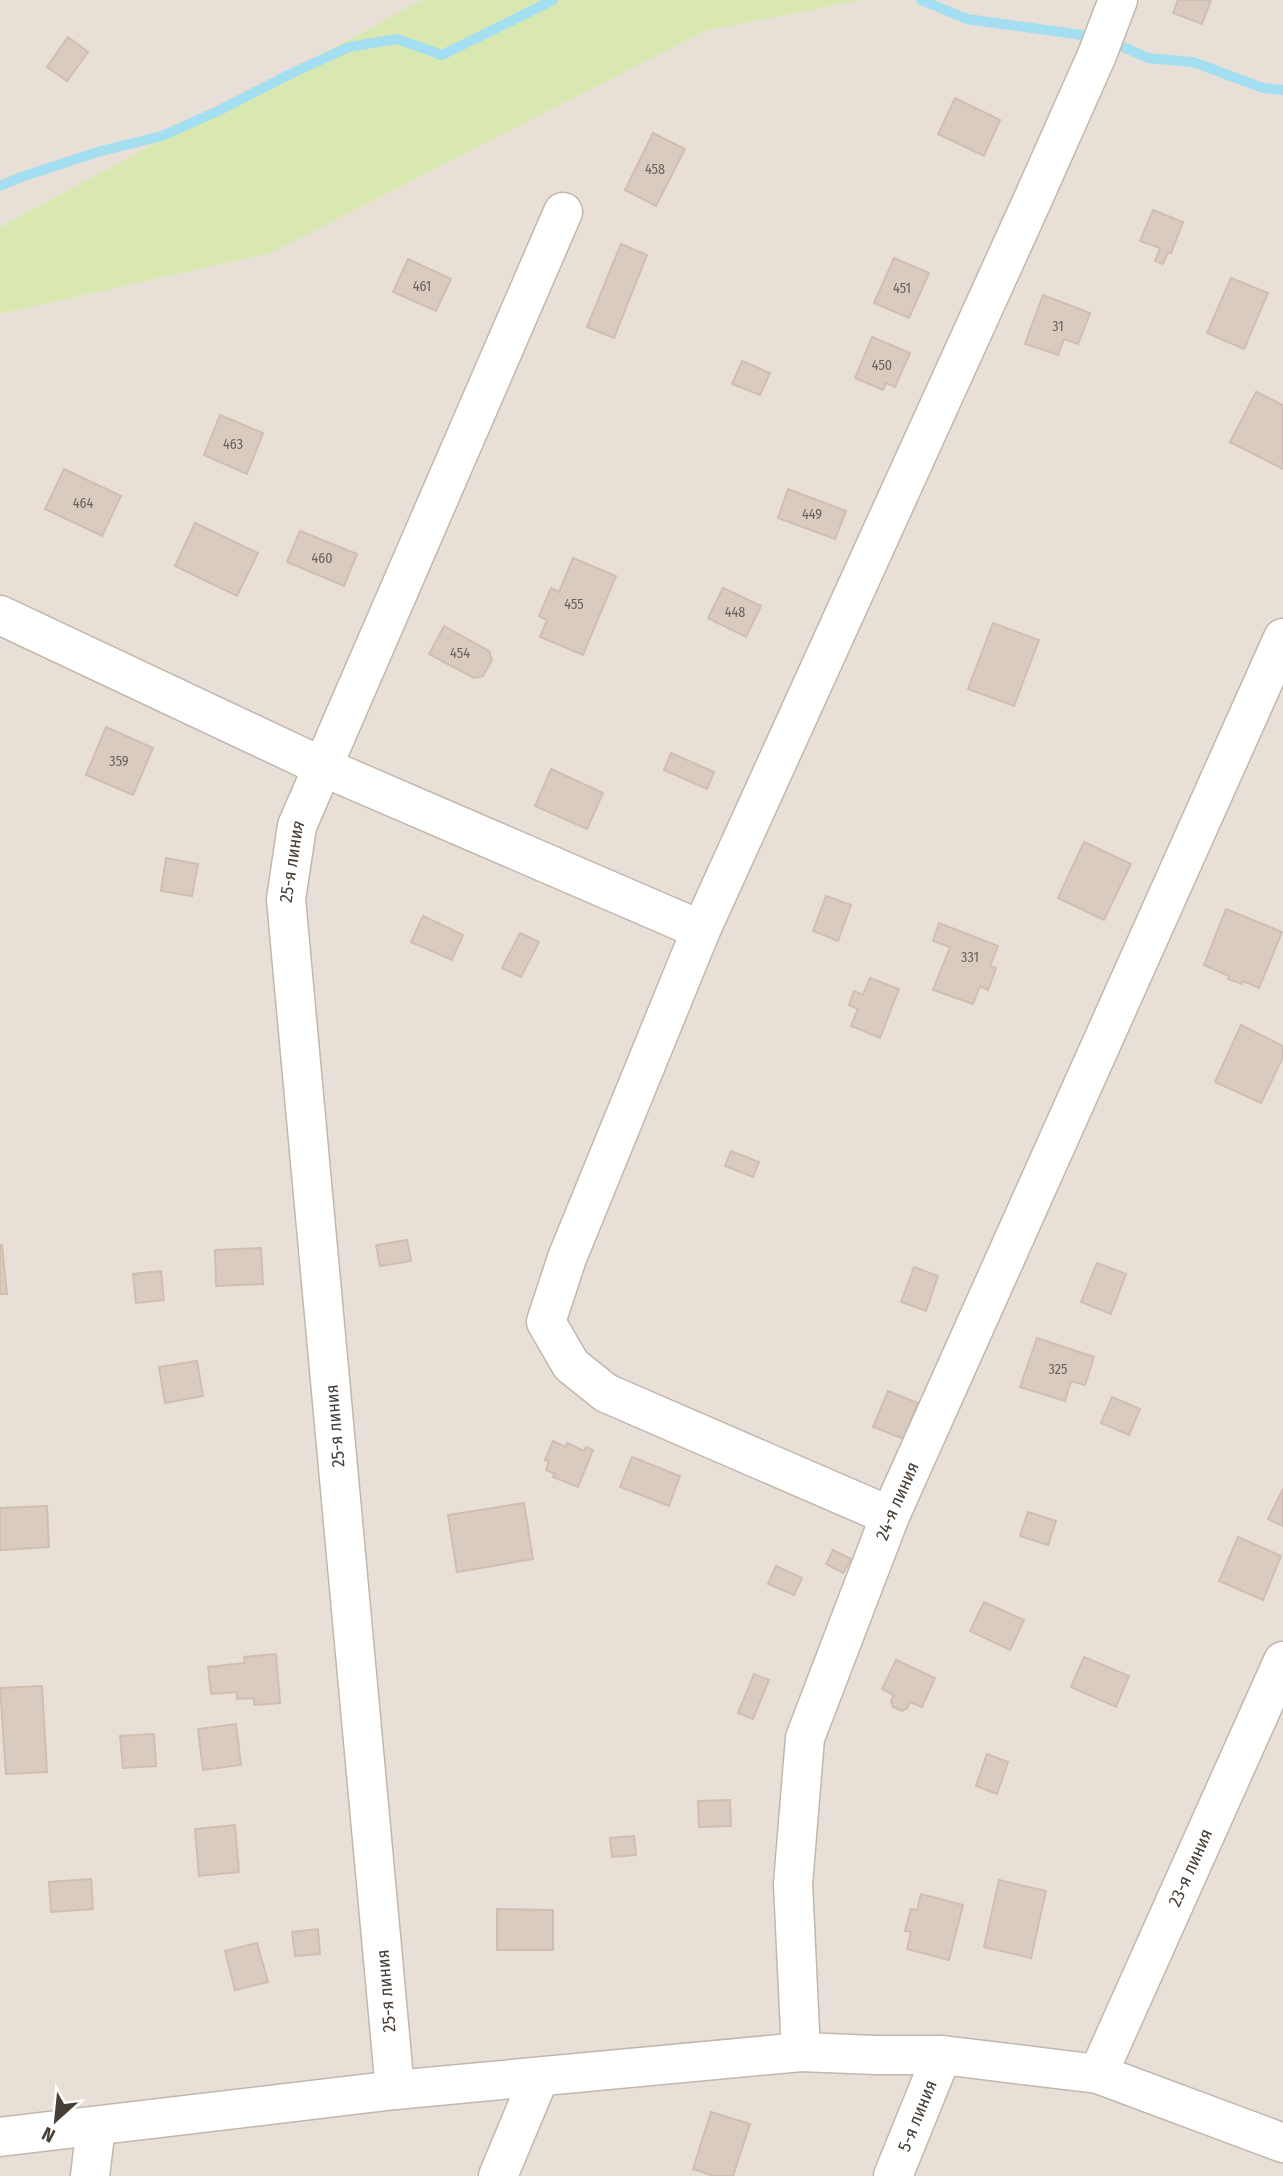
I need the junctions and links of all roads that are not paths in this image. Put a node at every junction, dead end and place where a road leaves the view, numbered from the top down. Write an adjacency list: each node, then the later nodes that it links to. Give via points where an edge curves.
1 (1115, 10): 6 (street)
2 (563, 212): 5 (street, 25-я линия)
3 (0, 615): 5 (street)
4 (1283, 638): 7 (street, 24-я линия)
5 (323, 767): 6 (street); 13 (street, 25-я линия, via 297,825 286,899)
6 (701, 930): 7 (street, via 567,1258 546,1322 571,1365 606,1393)
7 (890, 1516): 9 (street, 24-я линия, via 804,1738 793,1884)
8 (1283, 1661): 11 (street, 23-я линия)
9 (801, 2052): 10 (street); 12 (street)
10 (942, 2055): 11 (street); 19 (street, 5-я линия)
11 (1098, 2074): 16 (street)
12 (540, 2078): 13 (street); 18 (street)
13 (395, 2090): 14 (street)
14 (96, 2126): 15 (street); 17 (street)
15 (0, 2137)
16 (1283, 2143)
17 (90, 2176)
18 (498, 2176)
19 (893, 2176)

